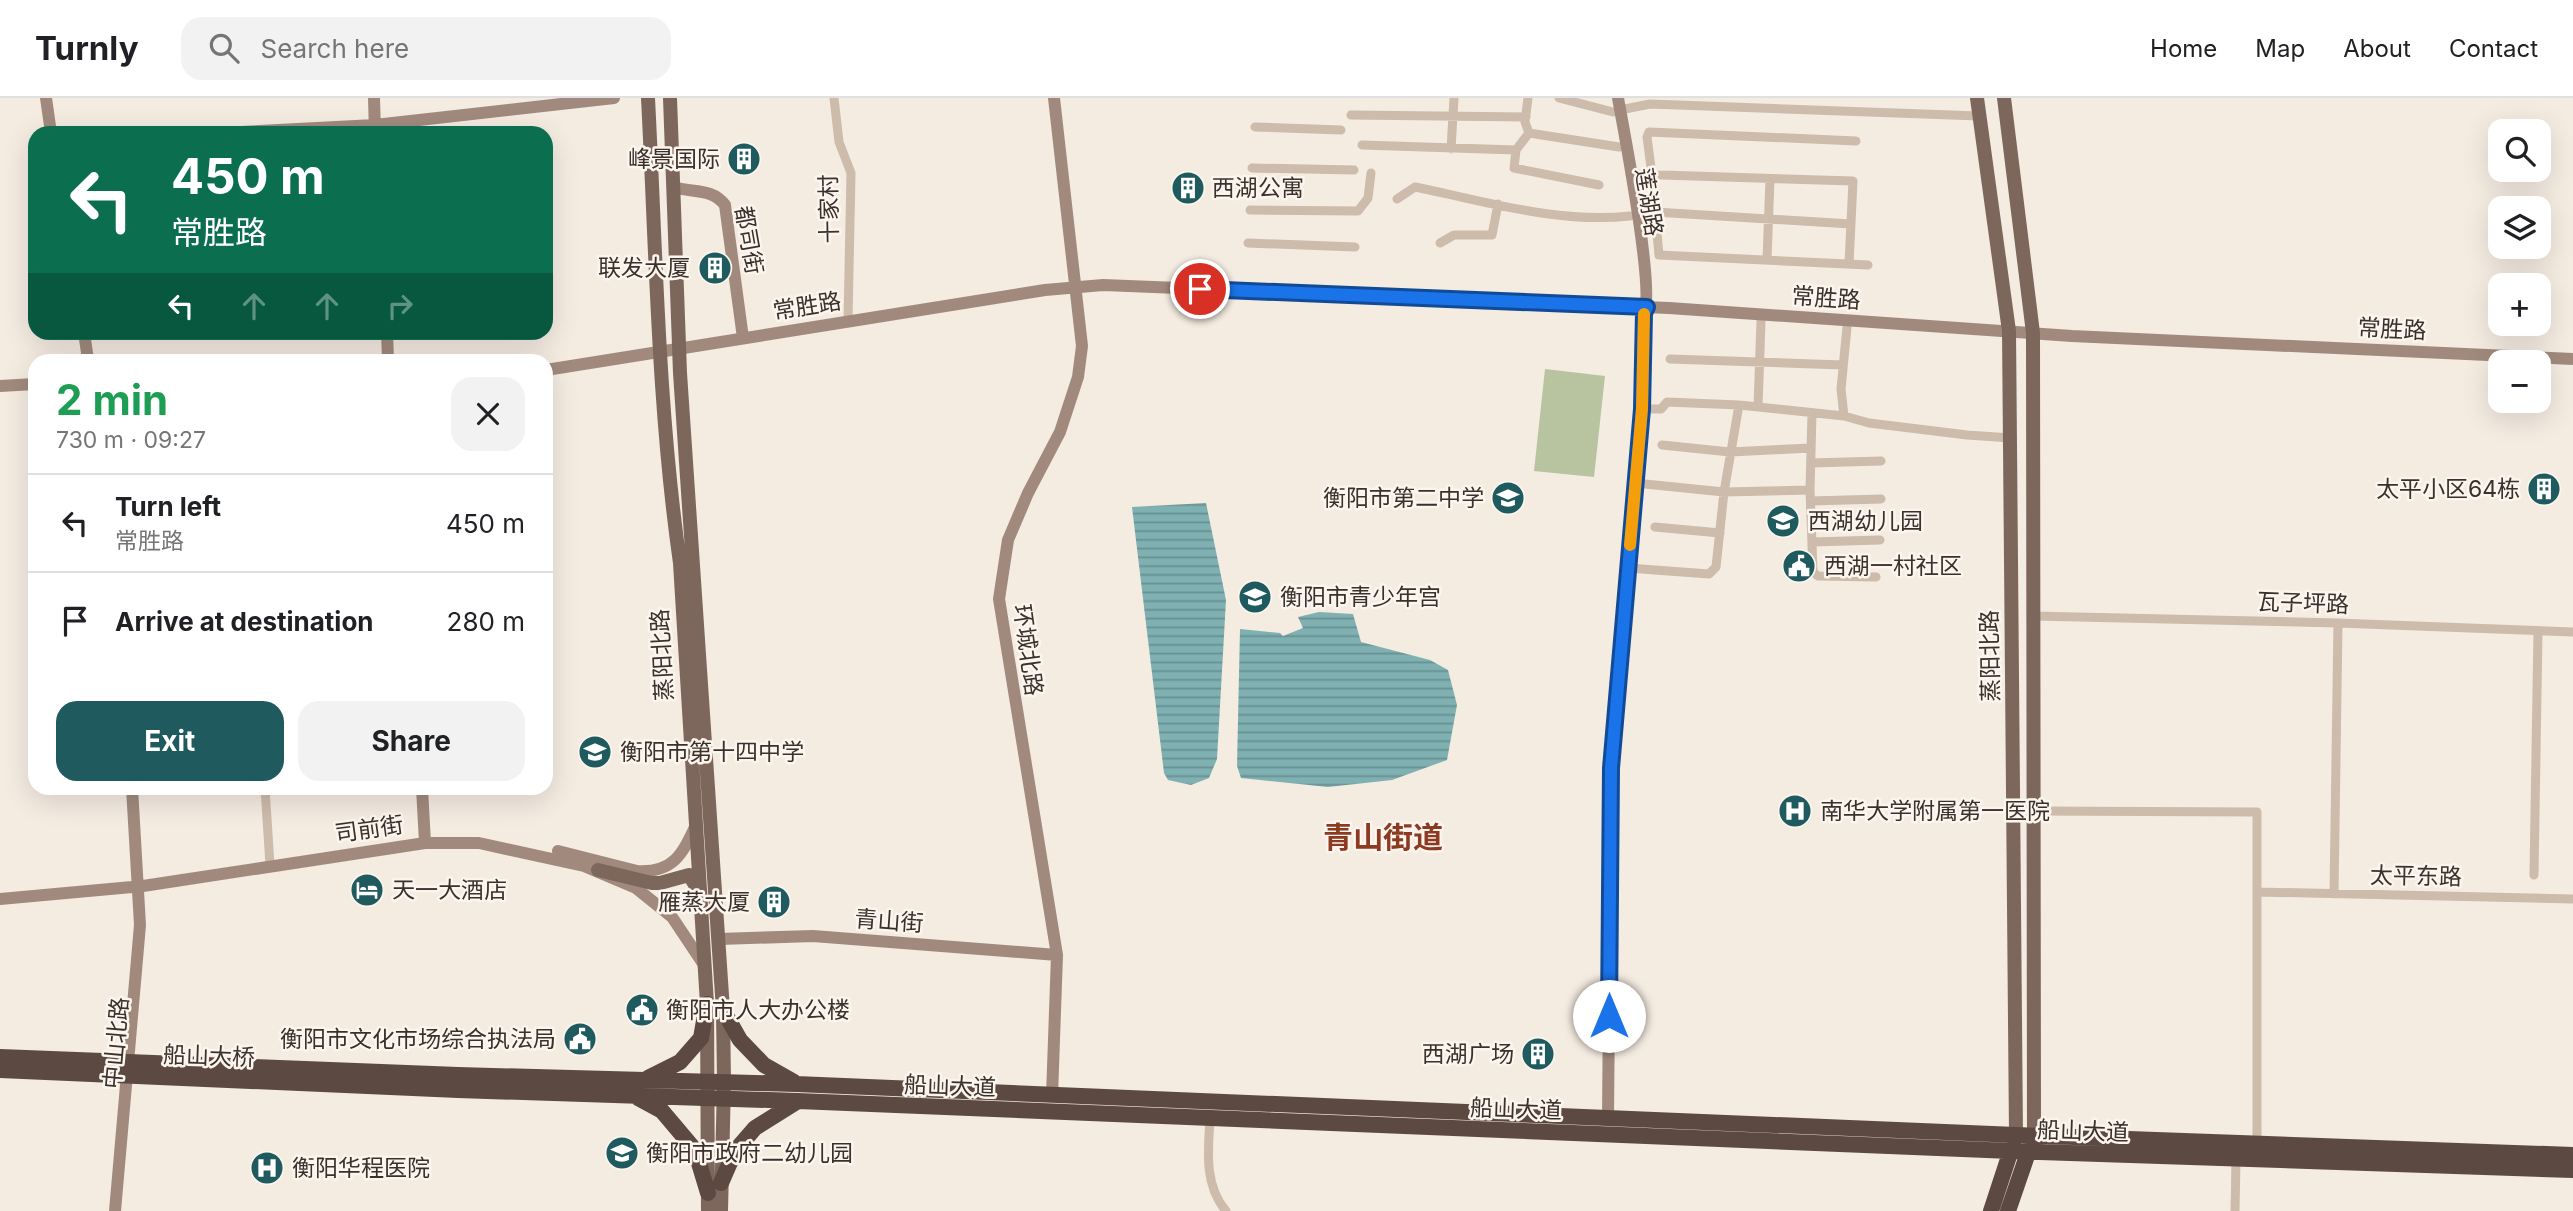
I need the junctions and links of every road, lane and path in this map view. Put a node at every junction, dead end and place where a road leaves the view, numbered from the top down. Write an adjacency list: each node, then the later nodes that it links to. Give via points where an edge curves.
1 (46, 98): 19 (street)
2 (374, 98): 20 (street)
3 (614, 98): 21 (street)
4 (648, 98): 60 (main road, 蒸阳北路)
5 (670, 98): 37 (main road, 蒸阳北路)
6 (834, 98): 53 (street, 十家村, via 839,142 851,173)
7 (1054, 98): 51 (street, 环城北路)
8 (1454, 98): 17 (street)
9 (1528, 98): 18 (street)
10 (1559, 98): 14 (street)
11 (1611, 98): 14 (street, 莲湖路)
12 (1978, 98): 16 (main road, 蒸阳北路)
13 (2004, 98): 57 (main road, 蒸阳北路)
14 (1617, 107): 16 (street, via 1650,104); 27 (street, 莲湖路); 33 (street, 莲湖路)
15 (1352, 115): 17 (street)
16 (1979, 116): 56 (main road, 蒸阳北路)
17 (1453, 117): 18 (street); 28 (street)
18 (1526, 117): 24 (street)
19 (50, 126)
20 (375, 126)
21 (398, 126)
22 (1255, 127): 23 (street)
23 (1341, 130)
24 (1529, 133): 27 (street); 29 (street)
25 (1856, 141): 34 (street, via 1649,132)
26 (1362, 145): 28 (street)
27 (1619, 147): 42 (street, 莲湖路)
28 (1451, 149): 29 (street)
29 (1516, 150): 36 (street, via 1514,168)
30 (1252, 168): 31 (street)
31 (1354, 170)
32 (1371, 173): 40 (street, via 1368,198 1358,211)
33 (1630, 174): 34 (street); 42 (street, 莲湖路)
34 (1652, 175): 35 (street)
35 (1770, 179): 43 (street); 44 (street, via 1853,181)
36 (1599, 185)
37 (673, 187): 58 (street, 都司街, via 708,192 725,205); 59 (main road, 蒸阳北路)
38 (1396, 199): 39 (street, via 1415,187)
39 (1498, 204): 42 (street, via 1557,216 1606,219); 46 (street, via 1492,235 1454,235)
40 (1250, 210)
41 (1655, 212): 42 (street); 43 (street); 48 (street, via 1659,255)
42 (1633, 215): 52 (street, 莲湖路, via 1646,273)
43 (1768, 219): 44 (street); 48 (street)
44 (1851, 224): 49 (street)
45 (1248, 243): 47 (street)
46 (1440, 243)
47 (1355, 247)
48 (1767, 260): 49 (street)
49 (1849, 264): 50 (street)
50 (1868, 265)
51 (1076, 288): 52 (street, 常胜路); 53 (street, 常胜路); 114 (street, 环城北路, via 1082,346 1078,377 1060,432 1007,540 999,599)
52 (1644, 309): 54 (street, 常胜路); 56 (street, 常胜路); 73 (street, 莲湖路)
53 (848, 320): 58 (street, 常胜路)
54 (1761, 321): 55 (street, 常胜路); 63 (street)
55 (1847, 327): 56 (street, 常胜路); 65 (street)
56 (2009, 335): 57 (street, 常胜路); 76 (main road, 蒸阳北路)
57 (2033, 336): 62 (street, 常胜路); 64 (street, 常胜路); 93 (main road, 蒸阳北路)
58 (743, 338): 59 (street, 常胜路)
59 (679, 348): 60 (street, 常胜路); 113 (main road, 蒸阳北路)
60 (660, 351): 68 (street, 常胜路); 101 (main road, 蒸阳北路, via 680,563)
61 (1670, 359): 63 (street)
62 (2573, 359)
63 (1759, 362): 65 (street); 72 (street)
64 (2488, 362)
65 (1843, 365): 75 (street)
66 (2551, 366): 67 (street)
67 (2573, 367)
68 (553, 369)
69 (28, 384): 70 (street)
70 (0, 386)
71 (1739, 405): 72 (street); 73 (street, via 1667,402 1661,409); 79 (street)
72 (1758, 407): 74 (street)
73 (1642, 409): 82 (street, 莲湖路)
74 (1812, 413): 75 (street); 78 (street)
75 (1844, 416): 76 (street)
76 (2011, 438): 130 (main road, 蒸阳北路)
77 (1662, 445): 79 (street)
78 (1811, 448): 79 (street); 81 (street)
79 (1730, 452): 84 (street)
80 (1881, 461): 81 (street)
81 (1811, 463): 83 (street)
82 (1635, 483): 84 (street); 91 (street, 莲湖路)
83 (1810, 490): 84 (street); 86 (street)
84 (1724, 492): 88 (street)
85 (1881, 499): 86 (street)
86 (1811, 501): 90 (street)
87 (1655, 527): 88 (street)
88 (1720, 533): 91 (street, via 1716,568 1709,574)
89 (1880, 540): 90 (street)
90 (1813, 542): 92 (street, via 1813,572 1818,576)
91 (1628, 568): 128 (street, 莲湖路, via 1611,768)
92 (1876, 577)
93 (2033, 616): 94 (street, 瓦子坪路); 100 (main road, 蒸阳北路)
94 (2338, 623): 95 (street, 瓦子坪路); 110 (street)
95 (2538, 631): 96 (street, 瓦子坪路); 105 (street)
96 (2573, 632)
97 (133, 795): 106 (street, 中山北路)
98 (265, 795): 103 (street)
99 (422, 795): 102 (street)
100 (2034, 811): 107 (street, via 2257,812); 131 (main road, 蒸阳北路)
101 (696, 825): 102 (street, 司前街, via 684,852 670,865 650,872 480,836); 109 (main road, 蒸阳北路)
102 (425, 839): 103 (street, 司前街); 104 (street, 司前街, via 479,843)
103 (270, 861): 106 (street, 司前街)
104 (598, 870): 109 (main road, via 652,883 689,875); 115 (street, 司前街, via 636,888 672,917)
105 (2533, 875)
106 (139, 885): 108 (street, 司前街); 111 (street, 司前街); 138 (street, 中山北路, via 140,925); 139 (street, 中山北路, via 148,927)
107 (2258, 892): 110 (street, 太平东路); 132 (street)
108 (0, 893)
109 (700, 893): 115 (main road, 蒸阳北路)
110 (2334, 894): 112 (street, 太平东路)
111 (0, 899)
112 (2573, 899)
113 (719, 939): 114 (street, 青山街, via 813,936); 117 (main road, 蒸阳北路)
114 (1057, 955): 125 (street, 环城北路)
115 (704, 965): 116 (main road, 蒸阳北路)
116 (706, 1004): 120 (highway, via 701,1038 680,1062); 121 (main road, 蒸阳北路)
117 (723, 1010): 121 (main road, 蒸阳北路); 123 (highway, via 740,1040 764,1065)
118 (0, 1057): 122 (highway, 船山大桥, bridge)
119 (0, 1070): 122 (highway, 船山大桥, bridge)
120 (644, 1080): 121 (highway, 船山大道); 122 (highway, 船山大道)
121 (717, 1082): 123 (highway, 船山大道); 126 (main road, 蒸阳北路)
122 (458, 1083): 124 (highway, 船山大道)
123 (796, 1084): 125 (highway, 船山大道)
124 (636, 1096): 126 (highway, 船山大道); 137 (highway, via 662,1111 695,1150)
125 (1052, 1096): 128 (highway, 船山大道)
126 (716, 1099): 127 (highway, 船山大道); 137 (main road, 蒸阳北路)
127 (798, 1101): 129 (highway, 船山大道); 137 (highway, via 755,1128 735,1151)
128 (1608, 1118): 130 (highway, 船山大道)
129 (1210, 1119): 133 (highway, 船山大道); 142 (street, via 1207,1170)
130 (2016, 1135): 131 (highway, 船山大道); 133 (highway, 蒸阳北路)
131 (2034, 1136): 132 (highway, 船山大道); 133 (highway, 蒸阳北路)
132 (2257, 1142): 134 (highway, 船山大道)
133 (2019, 1151): 135 (highway, 船山大道); 143 (highway, 蒸阳北路); 144 (highway, 蒸阳北路)
134 (2573, 1154)
135 (2236, 1159): 136 (highway, 船山大道); 145 (street)
136 (2573, 1170)
137 (715, 1188): 140 (main road, 蒸阳北路); 141 (main road, 蒸阳北路)
138 (115, 1211)
139 (122, 1211)
140 (708, 1211)
141 (721, 1211)
142 (1226, 1211)
143 (1991, 1211)
144 (2008, 1211)
145 (2235, 1211)

